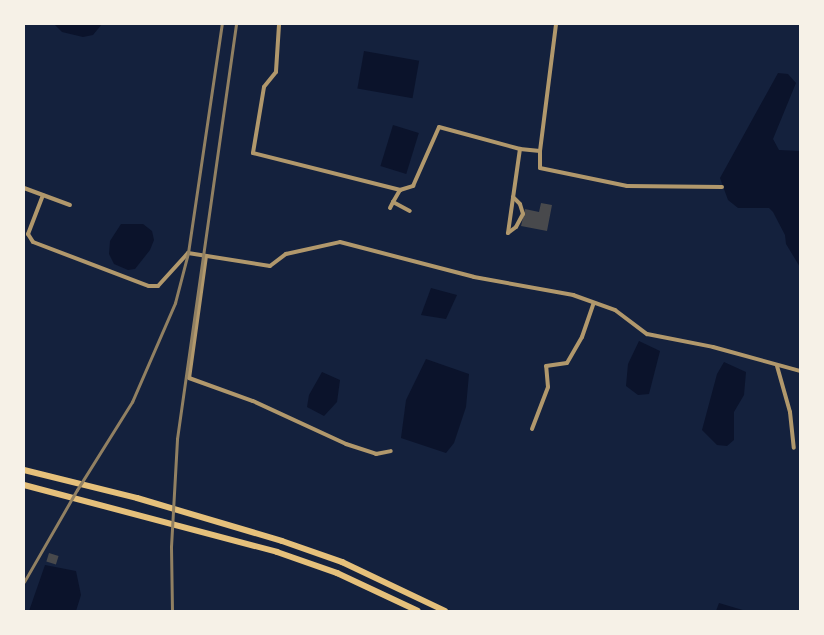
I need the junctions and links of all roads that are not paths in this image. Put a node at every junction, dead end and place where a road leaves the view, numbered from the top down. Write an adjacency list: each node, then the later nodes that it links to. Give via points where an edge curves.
1 (556, 24): 4 (street)
2 (279, 25): 7 (street, via 276,72 264,87 253,153)
3 (520, 149): 4 (street); 7 (street, via 439,127 412,186); 9 (street)
4 (540, 151): 5 (street, via 540,168 627,186)
5 (722, 187)
6 (24, 188): 8 (street)
7 (400, 190): 10 (street)
8 (43, 195): 11 (street); 14 (street, via 28,234 33,242 149,286 158,286 188,253)
9 (513, 197): 9 (street, via 520,204 523,214 520,222 508,233)
10 (393, 202): 12 (street); 13 (street)
11 (70, 205)
12 (390, 208)
13 (410, 211)
14 (206, 256): 15 (street, via 270,266 286,254 340,242 474,277 573,295); 20 (street, via 189,378 253,401 346,444 376,454)
15 (594, 303): 16 (street, via 615,310 647,334 713,347); 18 (street, via 582,336 567,363 546,366 548,387)
16 (777, 366): 17 (street); 19 (street, via 790,412)
17 (800, 371)
18 (532, 429)
19 (794, 448)
20 (391, 451)
21 (24, 470): 24 (main road, via 220,521 342,562)
22 (24, 485): 23 (main road, via 270,550 337,573)
23 (418, 611)
24 (445, 611)

